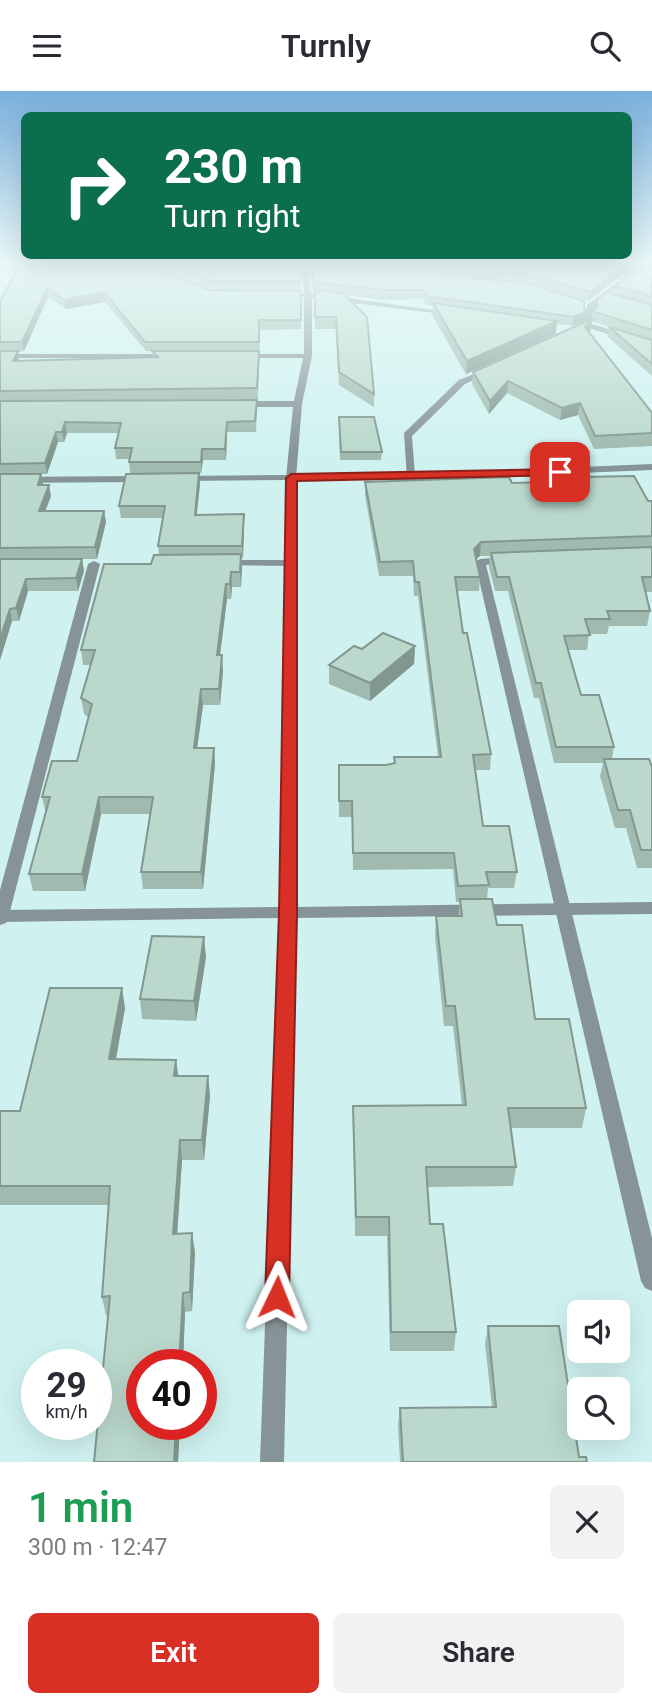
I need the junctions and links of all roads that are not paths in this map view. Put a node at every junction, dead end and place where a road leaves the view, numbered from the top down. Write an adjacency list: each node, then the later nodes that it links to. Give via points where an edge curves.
1 (308, 326): 9 (street)
2 (586, 326): 4 (street)
3 (591, 326): 5 (street)
4 (564, 333)
5 (652, 346)
6 (0, 356): 7 (street)
7 (174, 356)
8 (228, 356): 9 (street)
9 (308, 356): 12 (street)
10 (500, 366): 14 (street, via 462,383 407,435)
11 (230, 404): 12 (street)
12 (298, 404): 16 (street)
13 (652, 467): 14 (street)
14 (410, 477): 16 (street)
15 (166, 478): 16 (street)
16 (291, 478): 21 (street)
17 (153, 479): 18 (street)
18 (0, 480)
19 (519, 560): 24 (street, via 480,562)
20 (205, 563): 21 (street)
21 (289, 563): 25 (street)
22 (94, 564): 26 (street)
23 (652, 908): 24 (street)
24 (565, 910): 25 (street); 27 (street)
25 (288, 913): 26 (street); 28 (street)
26 (0, 917)
27 (652, 1281)
28 (272, 1462)

